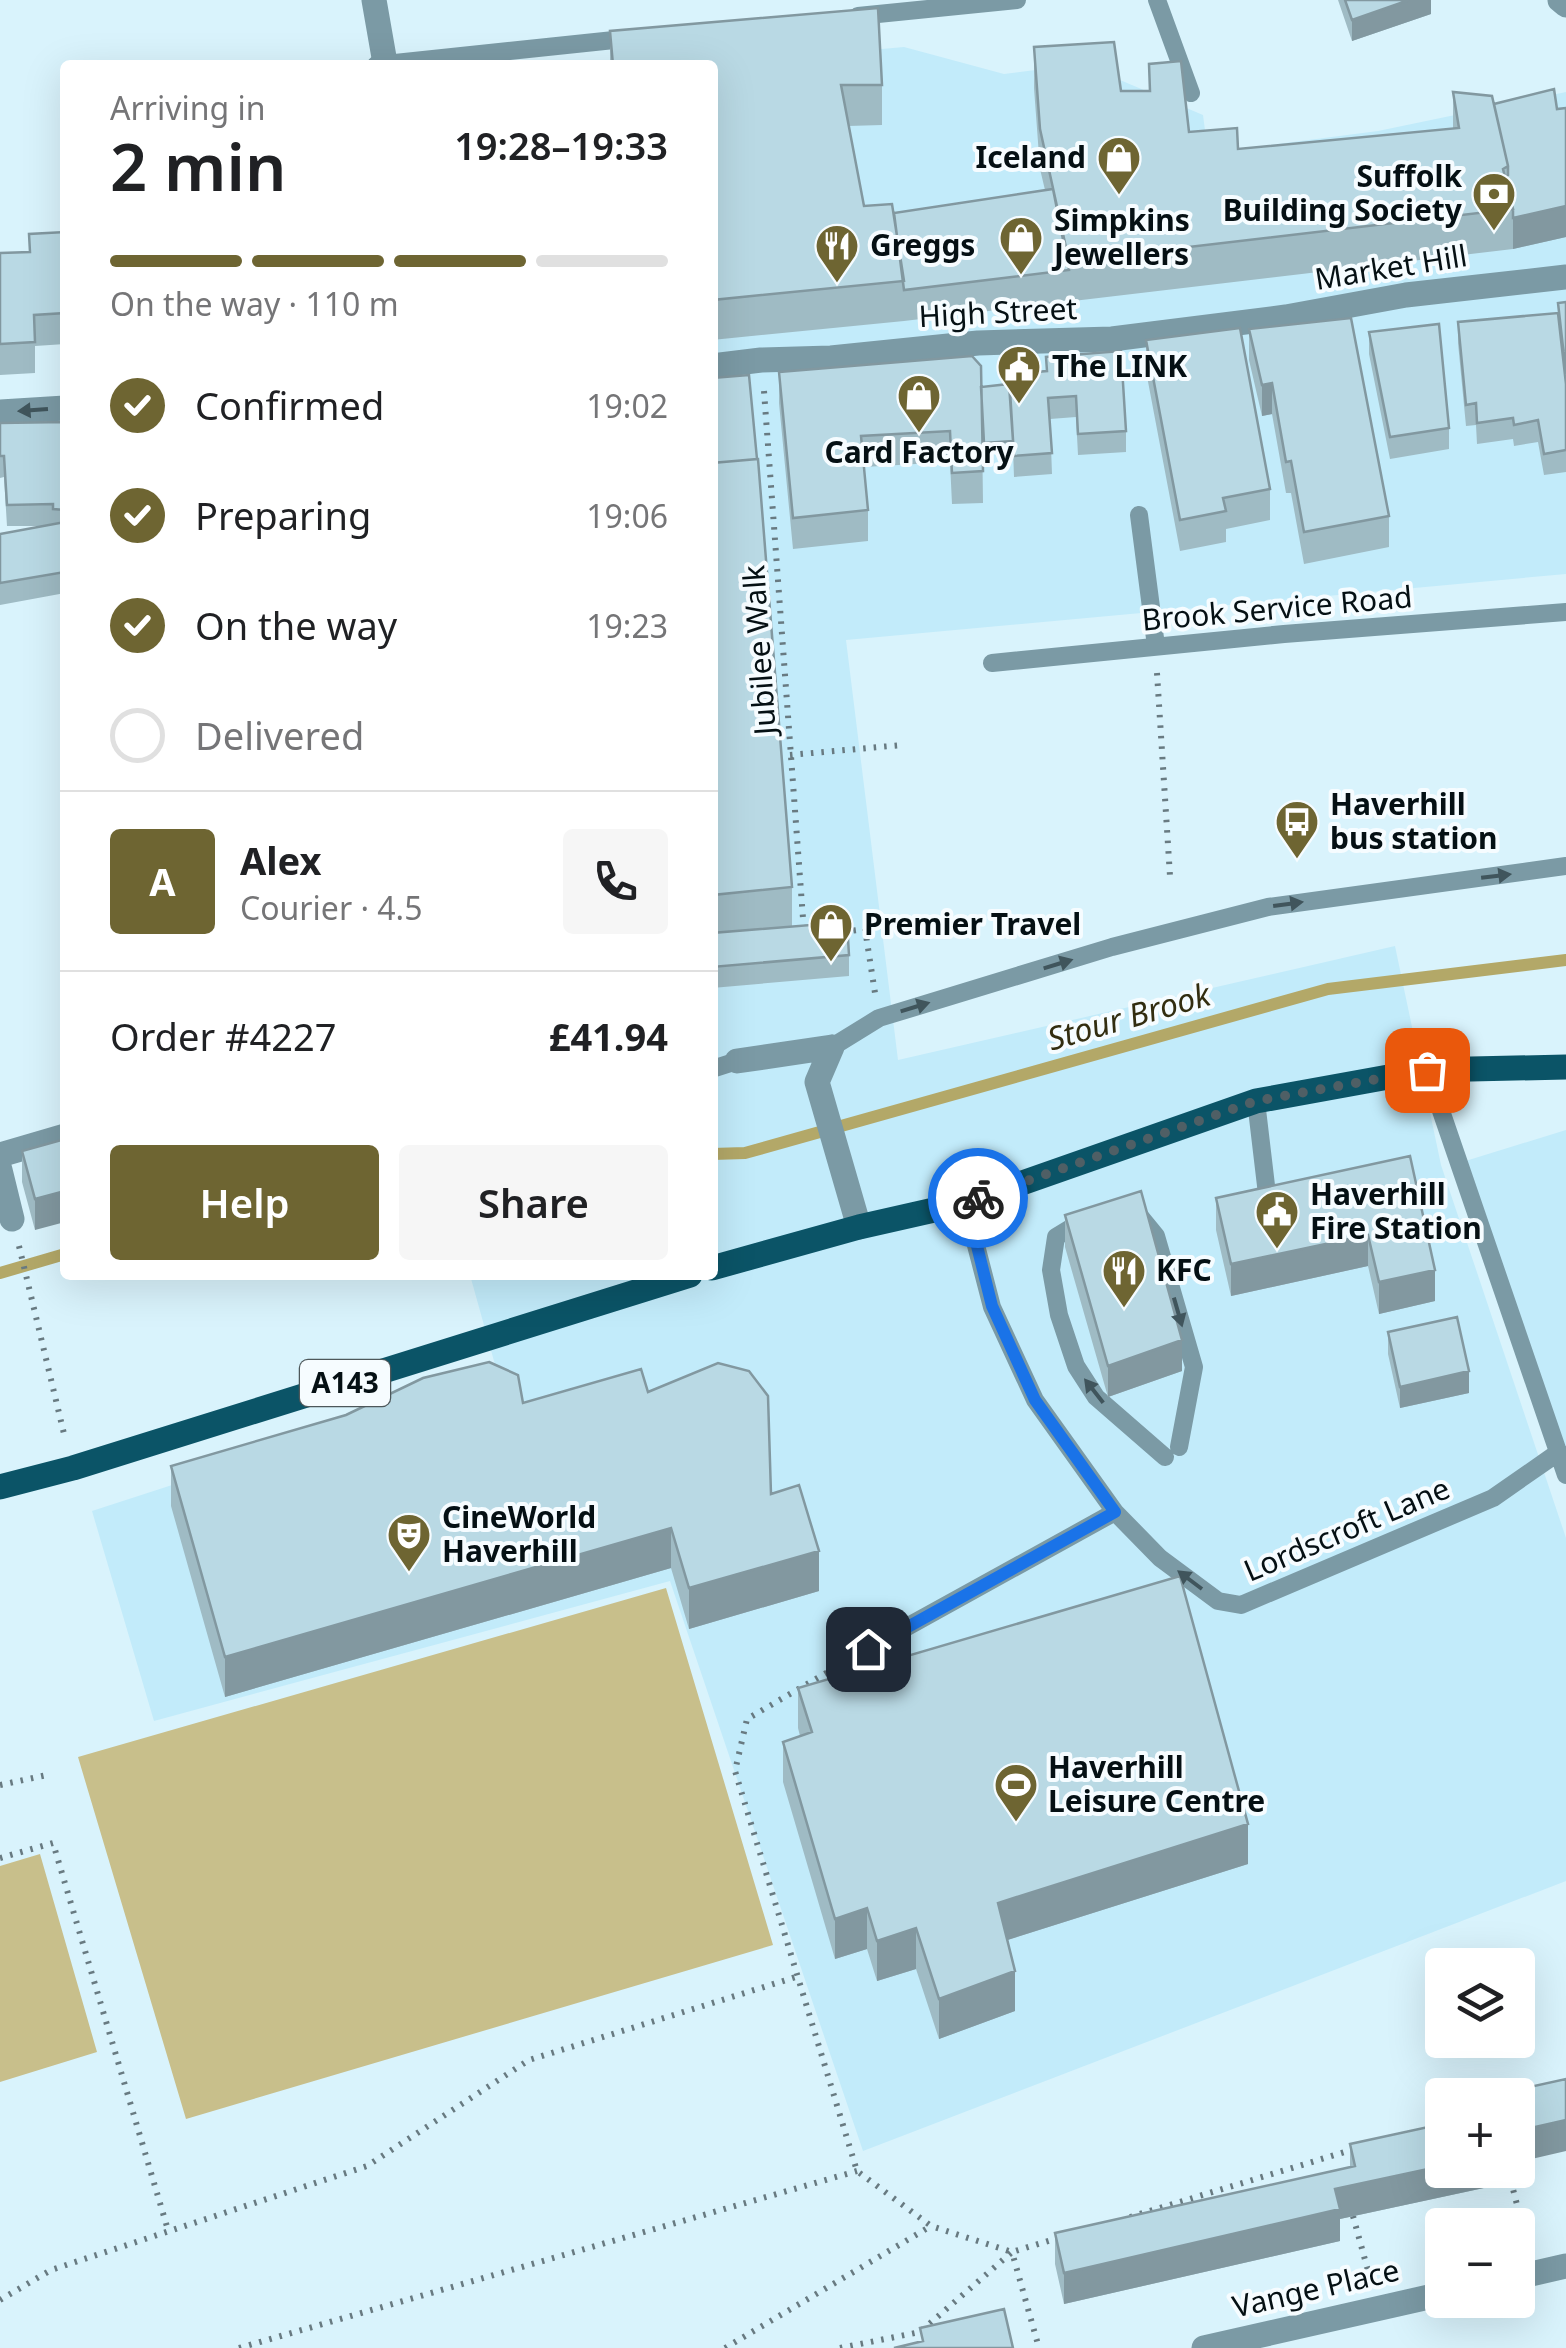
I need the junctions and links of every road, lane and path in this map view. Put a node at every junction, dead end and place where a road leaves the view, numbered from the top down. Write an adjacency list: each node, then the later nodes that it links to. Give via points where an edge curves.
1 (374, 0): 8 (street)
2 (1017, 0): 6 (lane)
3 (1157, 0): 10 (lane)
4 (1560, 0): 5 (street)
5 (1566, 5)
6 (839, 18)
7 (661, 36): 9 (lane)
8 (381, 60)
9 (421, 60)
10 (1191, 93)
11 (1566, 277): 12 (street, Market Hill)
12 (1286, 317): 13 (street, High Street, via 1112,340)
13 (761, 360): 14 (street, High Street); 22 (path, Jubilee Walk)
14 (718, 365)
15 (60, 408): 16 (street, one-way to 16)
16 (0, 412)
17 (1139, 515): 19 (lane)
18 (1566, 612): 19 (lane, Brook Service Road)
19 (1156, 646): 20 (lane, Brook Service Road); 24 (path)
20 (992, 663)
21 (902, 745): 22 (path)
22 (790, 756): 26 (path, Jubilee Walk, via 804,936)
23 (1566, 866): 27 (lane, one-way to 23, via 1268,906)
24 (1170, 876)
25 (835, 932): 27 (path, via 866,929)
26 (819, 934)
27 (879, 1018): 28 (lane)
28 (832, 1047): 29 (street); 41 (street, via 817,1082)
29 (725, 1065)
30 (1566, 1068): 31 (main road)
31 (1427, 1070): 32 (main road); 45 (lane)
32 (1256, 1101): 36 (main road); 39 (lane)
33 (60, 1137): 34 (street)
34 (0, 1155)
35 (0, 1170): 40 (street)
36 (966, 1202): 41 (main road); 49 (lane, Lordscroft Lane, via 992,1306 1035,1400)
37 (1120, 1210): 38 (lane, one-way to 38, via 1139,1214 1156,1236 1194,1367 1172,1452 1096,1397 1058,1316 1050,1270 1056,1237)
38 (1101, 1216)
39 (1270, 1217)
40 (12, 1219)
41 (859, 1227): 43 (main road)
42 (22, 1260): 46 (path)
43 (718, 1266)
44 (674, 1280): 46 (main road, A143)
45 (1558, 1452): 47 (lane); 49 (lane, Lordscroft Lane, one-way to 49, via 1492,1498 1241,1605 1218,1601 1160,1558)
46 (73, 1468): 48 (main road, A143)
47 (1566, 1475)
48 (0, 1487)
49 (1115, 1512): 50 (lane)
50 (868, 1649): 54 (path, via 747,1719 736,1772)
51 (47, 1775): 52 (path)
52 (0, 1785)
53 (0, 1858): 62 (path, via 52,1844)
54 (796, 1977): 58 (path); 62 (path, via 529,2060 367,2166)
55 (1372, 2144): 56 (path)
56 (1336, 2155): 57 (path); 60 (path)
57 (1340, 2169)
58 (857, 2171): 61 (path); 70 (path)
59 (1353, 2216): 69 (path)
60 (1126, 2218)
61 (932, 2226): 64 (path); 71 (path)
62 (168, 2230): 68 (path, via 50,2270)
63 (1069, 2235): 64 (path)
64 (1012, 2252): 72 (path, via 920,2332); 73 (path)
65 (1566, 2266): 66 (street)
66 (1535, 2273)
67 (1425, 2298): 69 (street, Vange Place)
68 (0, 2300)
69 (1378, 2308): 74 (street, Vange Place)
70 (239, 2348)
71 (725, 2348)
72 (840, 2348)
73 (1039, 2348)
74 (1204, 2348)

